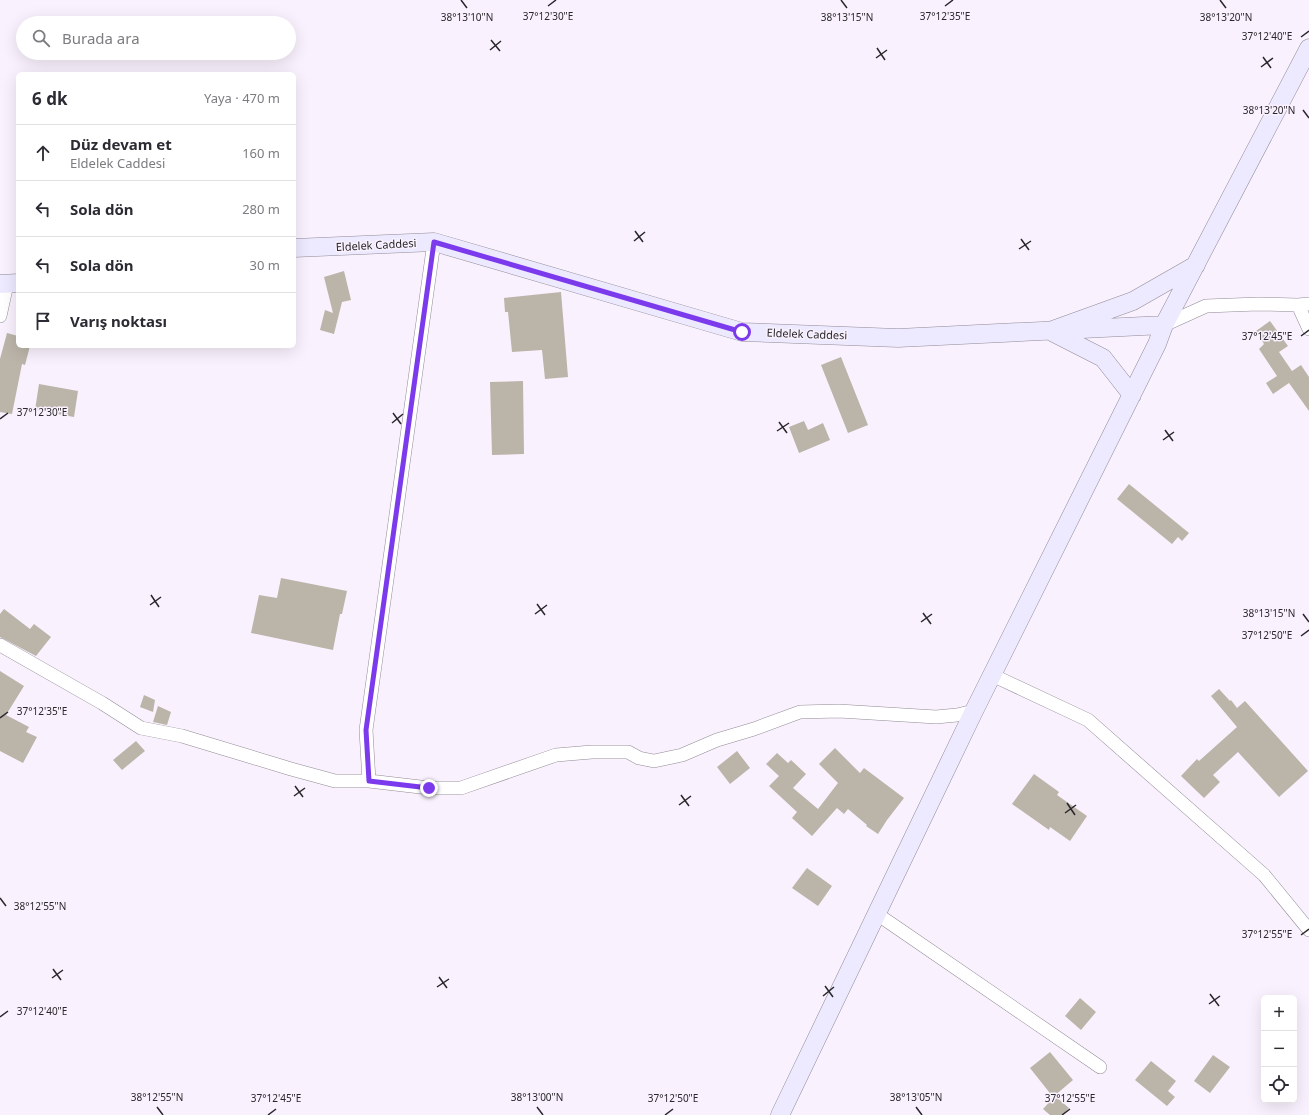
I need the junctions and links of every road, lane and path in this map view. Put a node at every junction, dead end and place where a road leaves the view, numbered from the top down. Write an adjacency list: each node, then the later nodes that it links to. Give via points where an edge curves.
1 (1309, 48): 4 (main road)
2 (434, 242): 3 (main road, Eldelek Caddesi); 10 (main road, Eldelek Caddesi, via 742,332 898,338); 15 (street, via 366,730)
3 (296, 248)
4 (1196, 265): 8 (main road); 10 (main road, via 1133,301)
5 (8, 283): 7 (street)
6 (1304, 305): 8 (street, via 1206,306); 9 (street)
7 (0, 316)
8 (1164, 325): 10 (main road, Eldelek Caddesi); 11 (main road)
9 (1309, 329)
10 (1050, 331): 11 (main road, via 1103,358)
11 (1132, 395): 13 (main road)
12 (0, 645): 15 (street, via 141,728 182,736 335,781)
13 (992, 674): 14 (main road); 17 (street, via 1088,720 1264,875)
14 (974, 711): 15 (street, via 936,717 839,711 800,712 717,740 682,755 654,761 639,758 628,752 556,755 461,788 429,788); 16 (main road)
15 (369, 781)
16 (877, 914): 18 (street); 19 (main road)
17 (1309, 930)
18 (1100, 1067)
19 (780, 1115)

